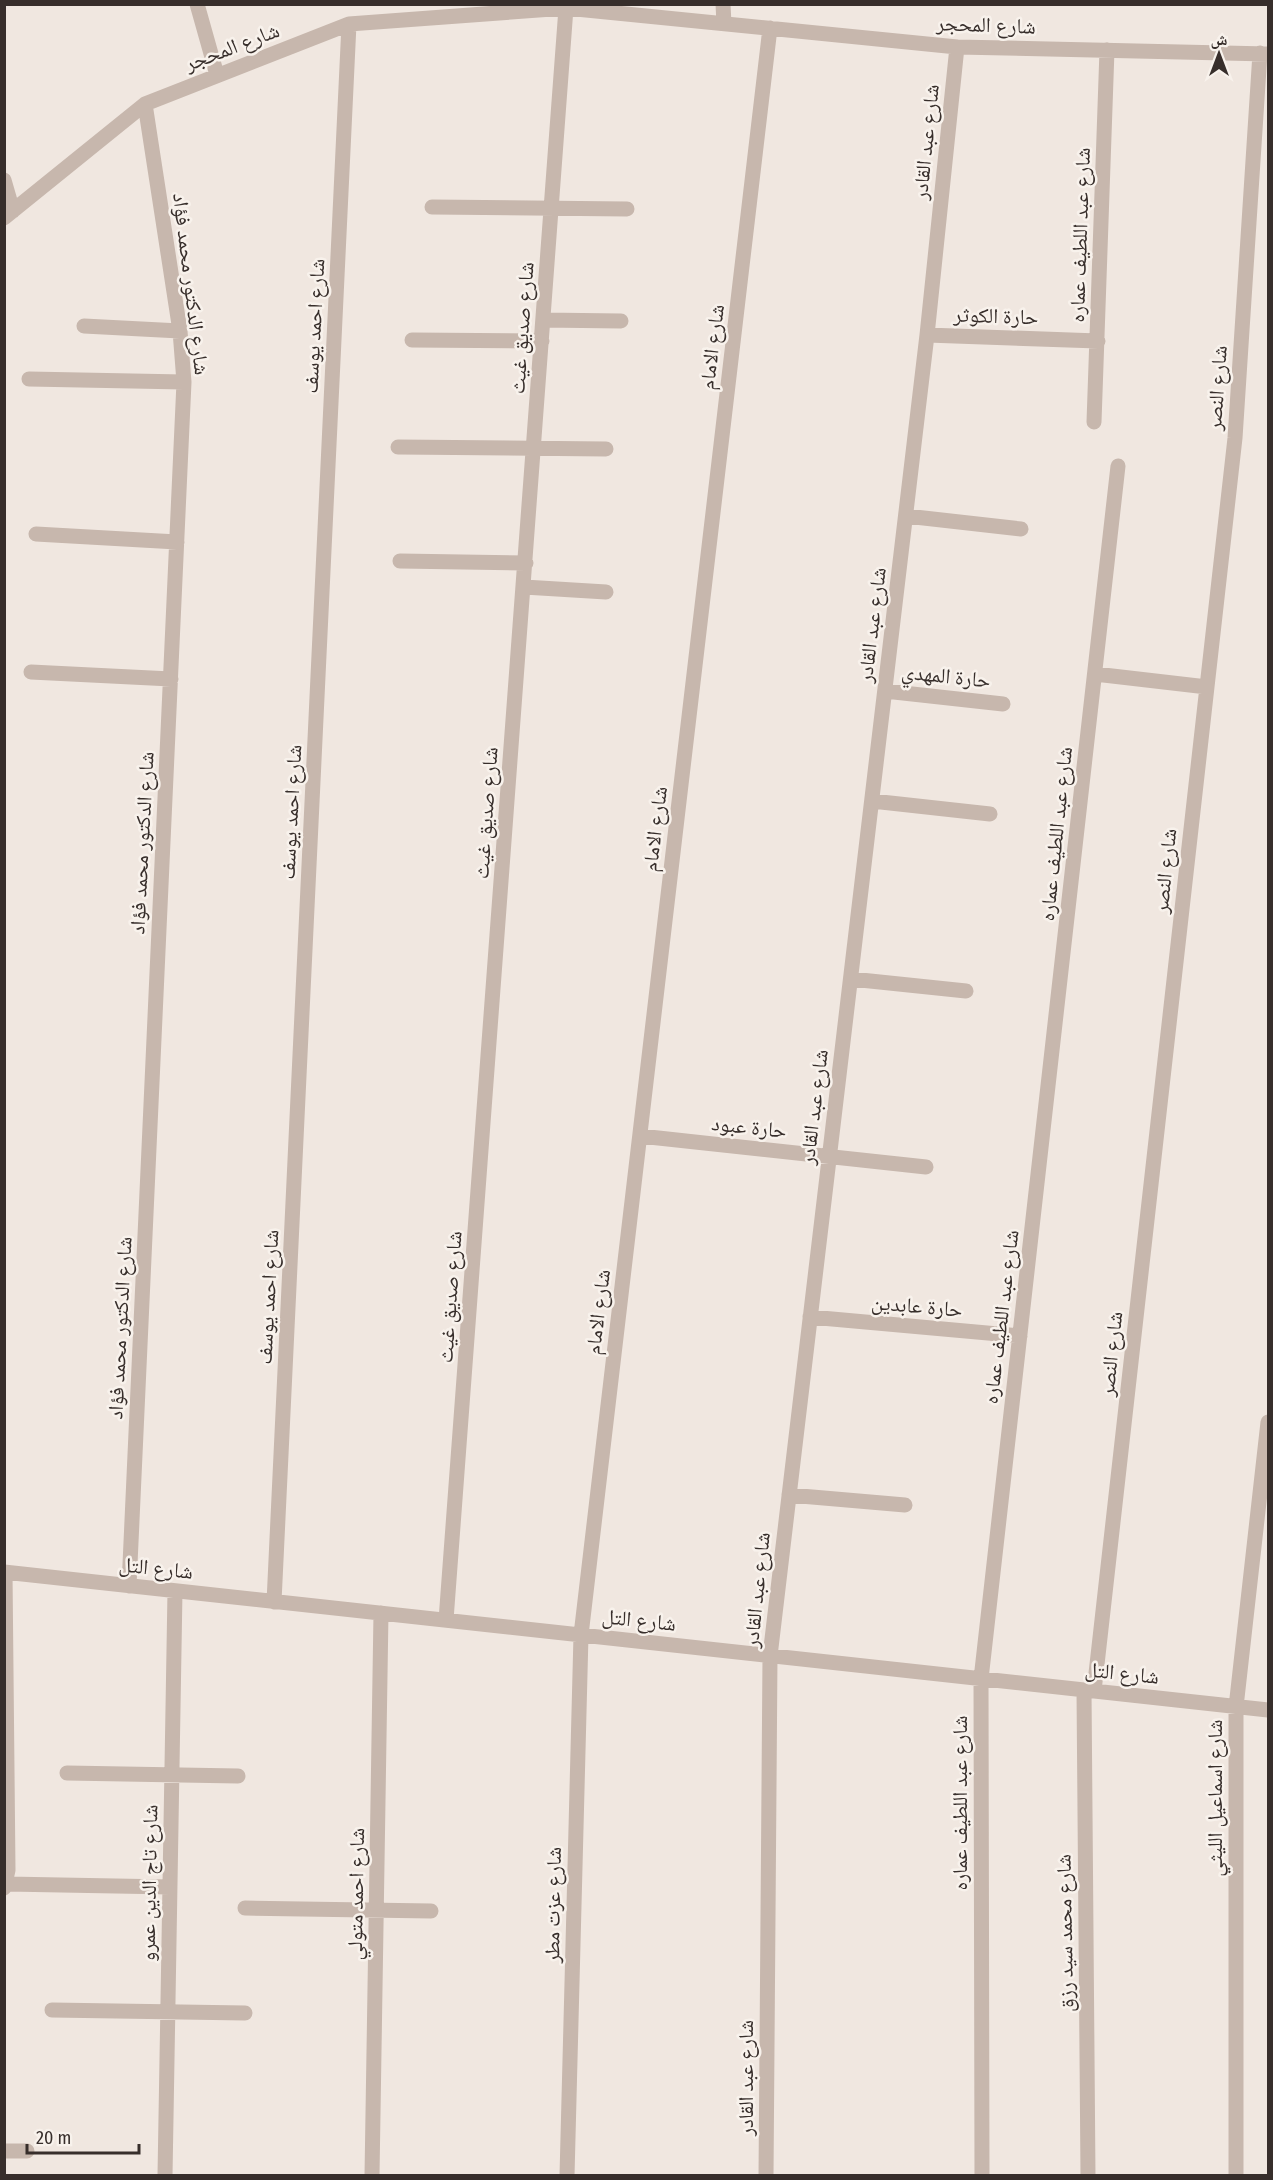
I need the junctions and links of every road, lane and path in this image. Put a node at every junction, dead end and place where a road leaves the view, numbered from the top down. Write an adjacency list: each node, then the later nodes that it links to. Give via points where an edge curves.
1 (197, 4): 10 (street)
2 (723, 4): 5 (street)
3 (576, 8): 4 (street, شارع المحجر); 5 (street, شارع المحجر); 14 (street, شارع صديق غيث)
4 (350, 24): 10 (street, شارع المحجر); 61 (street, شارع احمد يوسف)
5 (724, 24): 6 (street, شارع المحجر)
6 (770, 28): 7 (street, شارع المحجر); 50 (street, شارع الامام)
7 (957, 47): 8 (street, شارع المحجر); 21 (street, شارع عبد القادر)
8 (1107, 50): 9 (street, شارع المحجر); 24 (street, شارع عبد اللطيف عماره)
9 (1264, 54): 43 (street, شارع النصر, via 1235,438)
10 (217, 75): 11 (street, شارع المحجر)
11 (145, 104): 16 (street, شارع المحجر); 20 (street, شارع الدكتور محمد فؤاد)
12 (4, 180): 16 (street)
13 (432, 207): 14 (street)
14 (552, 208): 15 (street); 17 (street, شارع صديق غيث)
15 (627, 210)
16 (9, 215)
17 (543, 320): 18 (street); 23 (street, شارع صديق غيث)
18 (621, 321)
19 (84, 326): 20 (street)
20 (180, 332): 26 (street, شارع الدكتور محمد فؤاد)
21 (927, 334): 24 (street, حارة الكوثر); 32 (street, شارع عبد القادر)
22 (412, 340): 23 (street)
23 (542, 341): 29 (street, شارع صديق غيث)
24 (1098, 341): 27 (street, شارع عبد اللطيف عماره)
25 (29, 379): 26 (street)
26 (184, 382): 35 (street, شارع الدكتور محمد فؤاد)
27 (1094, 422)
28 (398, 447): 29 (street)
29 (534, 448): 30 (street); 37 (street, شارع صديق غيث)
30 (606, 449)
31 (1118, 466): 41 (street, شارع عبد اللطيف عماره)
32 (906, 516): 33 (street); 44 (street, شارع عبد القادر)
33 (1021, 529)
34 (36, 534): 35 (street)
35 (177, 542): 42 (street, شارع الدكتور محمد فؤاد)
36 (400, 561): 37 (street)
37 (526, 563): 38 (street, شارع صديق غيث)
38 (524, 587): 39 (street); 63 (street, شارع صديق غيث)
39 (606, 592)
40 (31, 672): 42 (street)
41 (1095, 674): 43 (street); 54 (street, شارع عبد اللطيف عماره)
42 (171, 679): 59 (street, شارع الدكتور محمد فؤاد)
43 (1207, 687): 67 (street, شارع النصر)
44 (885, 691): 45 (street, حارة المهدي); 46 (street, شارع عبد القادر)
45 (1003, 704)
46 (872, 801): 47 (street); 48 (street, شارع عبد القادر)
47 (990, 814)
48 (850, 979): 49 (street); 51 (street, شارع عبد القادر)
49 (966, 991)
50 (640, 1136): 51 (street, حارة عبود); 64 (street, شارع الامام)
51 (830, 1157): 52 (street, حارة عبود); 53 (street, شارع عبد القادر)
52 (926, 1167)
53 (810, 1317): 54 (street, حارة عابدين); 56 (street, شارع عبد القادر)
54 (1020, 1336): 66 (street, شارع عبد اللطيف عماره)
55 (1269, 1422): 68 (street, شارع اسماعيل الليثي)
56 (789, 1495): 57 (street); 65 (street, شارع عبد القادر)
57 (905, 1505)
58 (5, 1572): 59 (street, شارع التل); 73 (street)
59 (129, 1586): 60 (street, شارع التل)
60 (174, 1591): 61 (street, شارع التل); 71 (street, شارع تاج الدين عمرو)
61 (274, 1602): 62 (street, شارع التل)
62 (381, 1613): 63 (street, شارع التل); 76 (street, شارع احمد متولي)
63 (446, 1620): 64 (street, شارع التل)
64 (581, 1635): 65 (street, شارع التل); 85 (street, شارع عزت مطر)
65 (770, 1656): 66 (street, شارع التل); 86 (street, شارع عبد القادر)
66 (981, 1679): 67 (street, شارع التل); 87 (street, شارع عبد اللطيف عماره)
67 (1089, 1691): 68 (street, شارع التل); 88 (street, شارع محمد سيد رزق)
68 (1236, 1707): 69 (street, شارع التل); 89 (street, شارع اسماعيل الليثي)
69 (1269, 1710)
70 (67, 1773): 71 (street)
71 (171, 1774): 72 (street); 74 (street, شارع تاج الدين عمرو)
72 (238, 1776)
73 (6, 1886): 74 (street)
74 (170, 1887): 79 (street, شارع تاج الدين عمرو)
75 (245, 1908): 76 (street)
76 (376, 1910): 77 (street); 84 (street, شارع احمد متولي)
77 (431, 1911)
78 (52, 2010): 79 (street)
79 (168, 2012): 80 (street); 83 (street, شارع تاج الدين عمرو)
80 (245, 2013)
81 (4, 2151): 82 (street)
82 (27, 2151)
83 (165, 2175)
84 (372, 2175)
85 (567, 2175)
86 (766, 2175)
87 (982, 2175)
88 (1088, 2175)
89 (1236, 2175)

